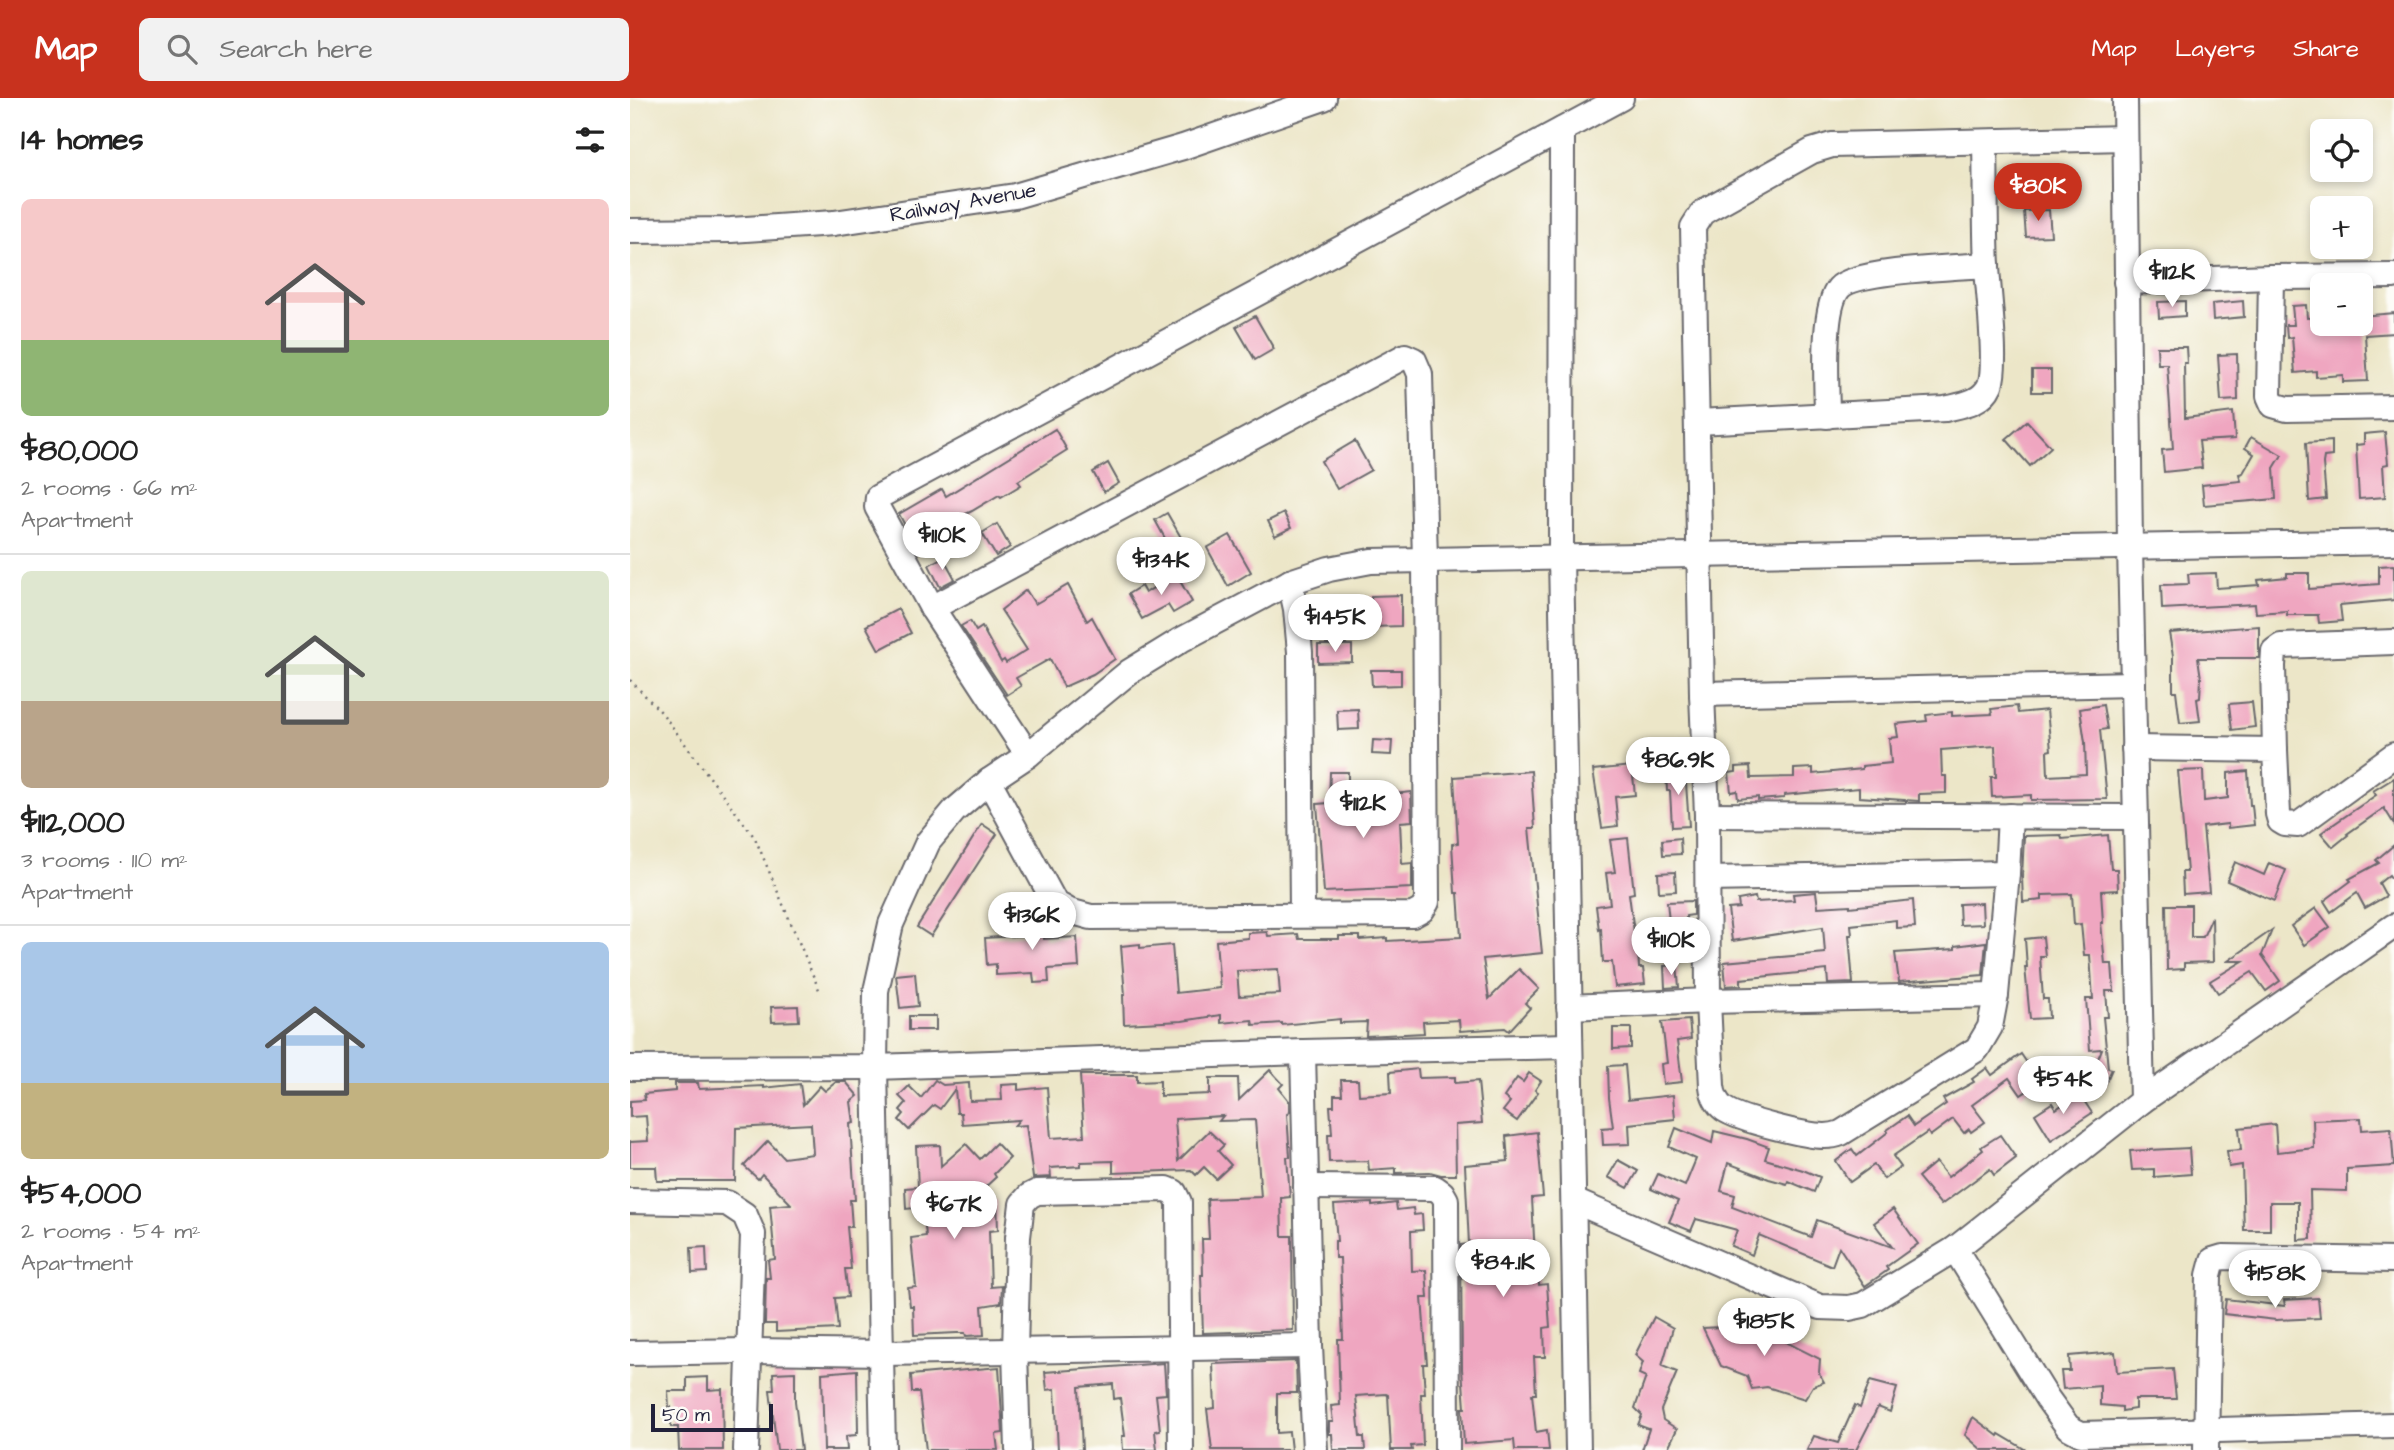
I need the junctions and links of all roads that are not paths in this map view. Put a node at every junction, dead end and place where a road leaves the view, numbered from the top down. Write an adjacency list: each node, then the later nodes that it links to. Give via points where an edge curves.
1 (1324, 98): 7 (street, Railway Avenue, via 1184,147 1015,196 834,223)
2 (1621, 98): 4 (street)
3 (2125, 98): 5 (street)
4 (1562, 130): 17 (street); 21 (street, via 878,496 877,507)
5 (2125, 138): 6 (street); 11 (street)
6 (1985, 142): 8 (street); 14 (street, via 1832,145 1812,151 1702,213 1693,227)
7 (630, 231)
8 (1987, 265): 13 (street, via 1871,275 1840,287 1827,333); 13 (street, via 1993,367 1982,396 1945,409)
9 (2394, 276): 10 (street)
10 (2271, 277): 11 (street); 12 (street, via 2269,396 2273,405 2287,409)
11 (2126, 282): 16 (street)
12 (2394, 407)
13 (1827, 416): 14 (street)
14 (1698, 422): 18 (street)
15 (2394, 542): 16 (street)
16 (2130, 547): 18 (street); 23 (street)
17 (1561, 556): 18 (street); 19 (street); 39 (street)
18 (1699, 556): 24 (street)
19 (1425, 560): 20 (street, via 1371,561); 21 (street, via 1420,374 1415,360 1405,356); 35 (street, via 1427,902 1413,915)
20 (1290, 582): 27 (street, via 1129,672); 35 (street, via 1300,652)
21 (932, 608): 27 (street)
22 (2394, 642): 26 (street, via 2281,646 2274,652)
23 (2133, 684): 24 (street); 25 (street)
24 (1702, 694): 30 (street)
25 (2134, 748): 26 (street); 32 (street)
26 (2275, 750): 28 (street, via 2278,814 2280,821 2292,825)
27 (1028, 755): 29 (street)
28 (2394, 755)
29 (989, 781): 35 (street, via 1055,903 1069,911 1091,917); 42 (street, via 954,811 928,842 891,924 876,991)
30 (1707, 815): 31 (street); 34 (street)
31 (2010, 816): 32 (street); 33 (street)
32 (2135, 817): 44 (street)
33 (2007, 873): 34 (street); 37 (street)
34 (1708, 879): 38 (street)
35 (1302, 914)
36 (2394, 926): 44 (street)
37 (1996, 995): 38 (street); 38 (street, via 1990,1027 1977,1049 1841,1133 1823,1136 1772,1126 1718,1104 1712,1086)
38 (1708, 1001): 39 (street)
39 (1569, 1007): 40 (street)
40 (1569, 1046): 41 (street); 47 (street)
41 (1303, 1052): 42 (street); 45 (street)
42 (875, 1067): 43 (street); 55 (street)
43 (630, 1068)
44 (2142, 1101): 48 (street)
45 (1306, 1187): 50 (street); 65 (street, via 1435,1188 1446,1200)
46 (630, 1201): 52 (street, via 727,1203 745,1215 753,1234)
47 (1573, 1201): 48 (street, via 1820,1307 1863,1305); 66 (street)
48 (1955, 1248): 59 (street)
49 (2394, 1260): 58 (street, via 2213,1260)
50 (1310, 1346): 51 (street); 64 (street)
51 (1179, 1348): 53 (street); 53 (street, via 1179,1202 1167,1189 1037,1192 1029,1196 1022,1204 1018,1237); 63 (street)
52 (747, 1351): 54 (street); 55 (street); 60 (street)
53 (1015, 1351): 55 (street); 62 (street)
54 (630, 1353)
55 (882, 1353): 61 (street)
56 (2394, 1425): 57 (street)
57 (2330, 1438): 58 (street)
58 (2206, 1440): 59 (street)
59 (2080, 1442)
60 (746, 1450)
61 (883, 1450)
62 (1018, 1450)
63 (1181, 1450)
64 (1315, 1450)
65 (1447, 1450)
66 (1578, 1450)

